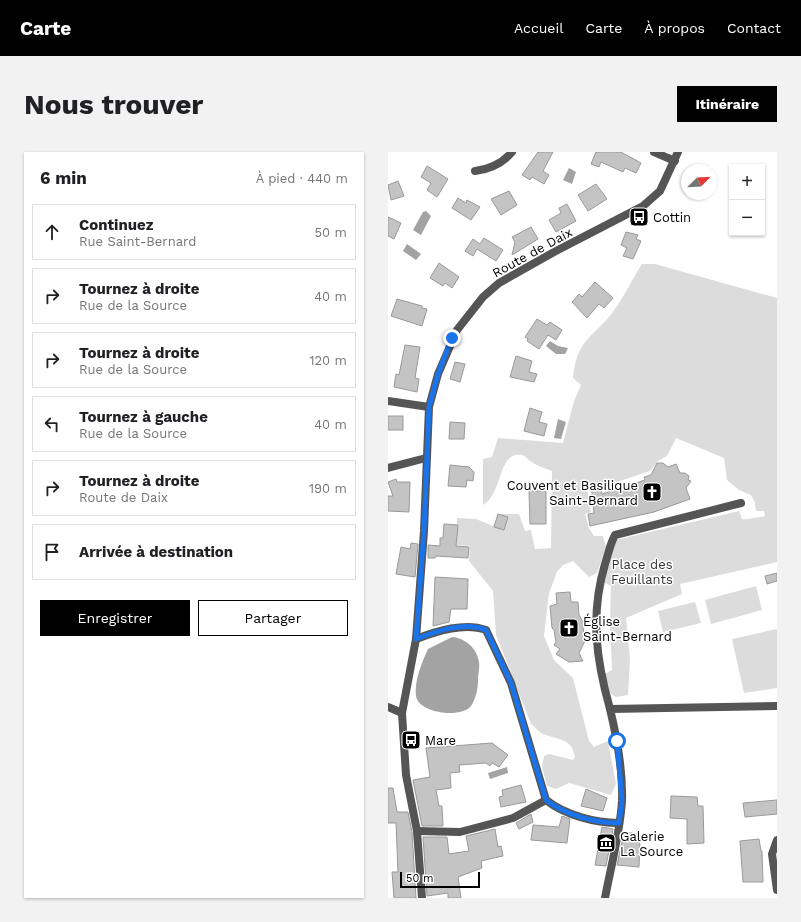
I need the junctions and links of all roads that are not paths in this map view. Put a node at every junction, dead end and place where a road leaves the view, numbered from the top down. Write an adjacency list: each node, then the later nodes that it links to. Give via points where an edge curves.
1 (512, 152): 5 (street, via 502,162)
2 (654, 152): 4 (street)
3 (678, 152): 4 (street, Route de Daix)
4 (675, 161): 7 (street, Route de Daix, via 660,191 644,206 516,273 483,297 452,338)
5 (475, 171)
6 (388, 401): 7 (street)
7 (429, 407): 8 (street, Route de Daix)
8 (426, 458): 9 (street); 11 (street, Route de Daix, via 424,531)
9 (388, 468)
10 (741, 503): 14 (street, via 615,535 599,586 596,614 600,673)
11 (416, 639): 15 (street, Route de Daix); 16 (street, via 464,627 476,626 486,630 511,683)
12 (777, 706): 14 (street)
13 (388, 707): 15 (street)
14 (610, 709): 17 (street, via 620,769 622,800)
15 (402, 713): 18 (street, Route de Daix, via 406,775)
16 (546, 800): 17 (street, via 557,809 605,823); 18 (street, via 513,818 460,832)
17 (619, 823): 22 (street)
18 (417, 831): 21 (street, Route de Daix)
19 (777, 840): 20 (street, via 772,854)
20 (777, 890)
21 (422, 898)
22 (604, 898)

